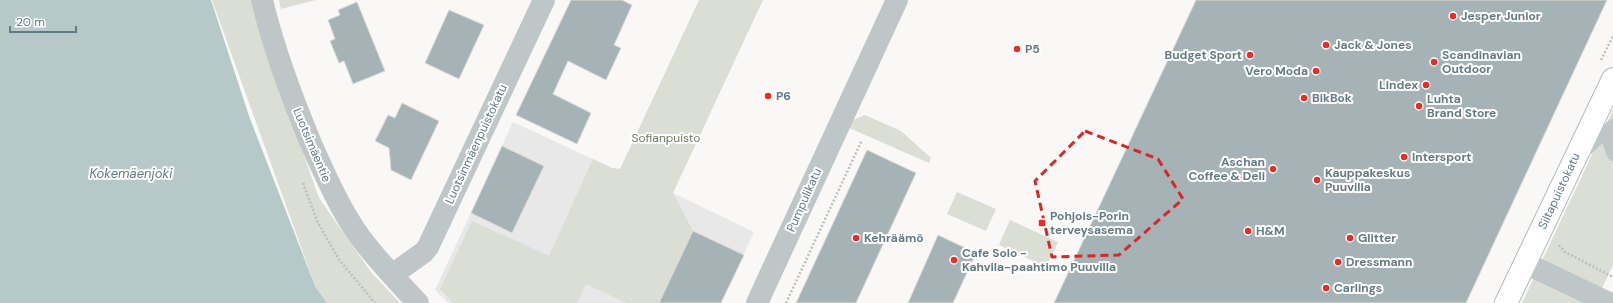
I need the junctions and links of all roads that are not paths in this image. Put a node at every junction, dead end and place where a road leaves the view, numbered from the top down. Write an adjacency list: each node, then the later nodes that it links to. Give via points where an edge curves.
1 (262, 0): 9 (street, Luotsimäentie, via 272,40 294,102 331,188 360,236)
2 (544, 0): 9 (street, Luotsinmäenpuistokatu, via 428,247)
3 (897, 0): 11 (street, Pumpulikatu)
4 (1613, 79): 7 (main road, Siltapuistokatu)
5 (1613, 126): 6 (lane, via 1608,141); 7 (lane)
6 (1613, 156)
7 (1571, 166): 8 (main road, Siltapuistokatu)
8 (1524, 264): 12 (main road, Siltapuistokatu); 13 (street)
9 (392, 275): 10 (street, Luotsimäentie)
10 (418, 303)
11 (757, 303)
12 (1506, 303)
13 (1609, 303)

